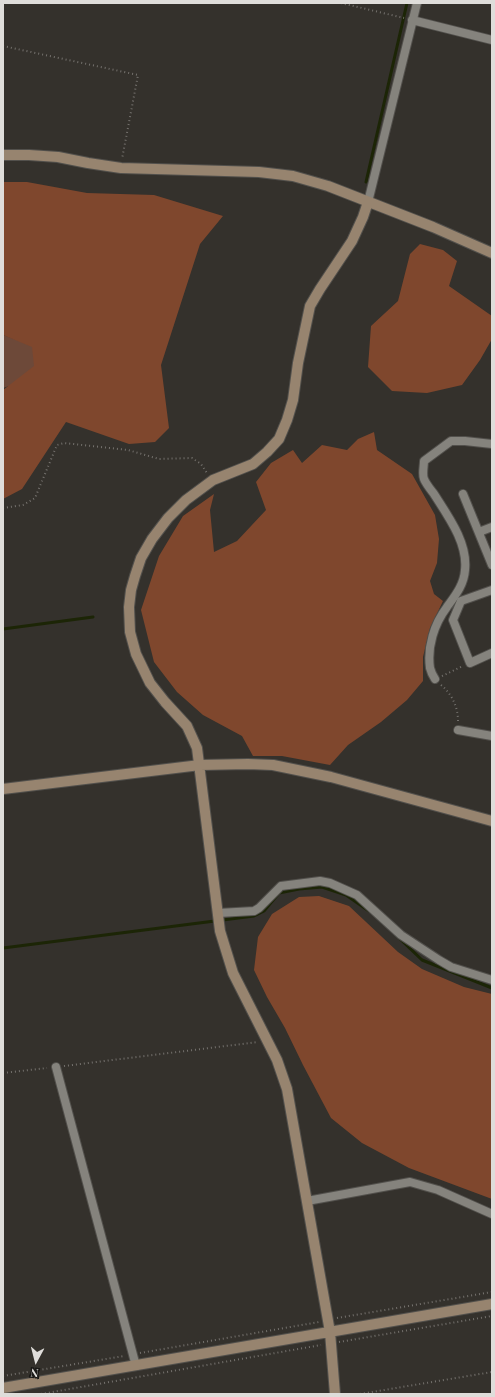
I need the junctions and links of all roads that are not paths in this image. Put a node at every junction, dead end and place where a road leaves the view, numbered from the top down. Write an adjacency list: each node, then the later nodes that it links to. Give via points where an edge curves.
1 (417, 3): 2 (street)
2 (412, 20): 3 (street); 5 (street)
3 (492, 40)
4 (3, 155): 5 (street, via 58,157 120,168 259,172 293,176 328,186)
5 (368, 202): 6 (street); 17 (street, via 352,241 310,306 293,400 278,439 253,464 213,480 186,500 152,539 141,558 135,576 129,607 130,632 136,654 150,683 187,726 197,748)
6 (492, 253)
7 (492, 444): 14 (street, via 451,442 424,461 424,478 453,524 465,557 466,568 459,591 434,629 430,644 430,669)
8 (463, 494): 10 (street)
9 (492, 527): 10 (street)
10 (479, 532): 11 (street)
11 (492, 565)
12 (491, 593): 13 (street, via 461,601 453,620 470,663)
13 (492, 653)
14 (435, 680)
15 (458, 730): 16 (street)
16 (492, 736)
17 (200, 765): 18 (street); 19 (street, via 273,765 331,777); 20 (street)
18 (3, 789)
19 (492, 821)
20 (218, 918): 21 (street, via 259,908 281,886 320,881 330,883 357,895 401,935 439,960); 23 (street, via 233,973 268,1040 287,1089)
21 (492, 980)
22 (56, 1067): 27 (street)
23 (307, 1200): 24 (street, via 410,1182 438,1190); 26 (street)
24 (492, 1214)
25 (492, 1304): 26 (street)
26 (330, 1332): 27 (street); 29 (street)
27 (136, 1366): 28 (street)
28 (3, 1388)
29 (335, 1394)

